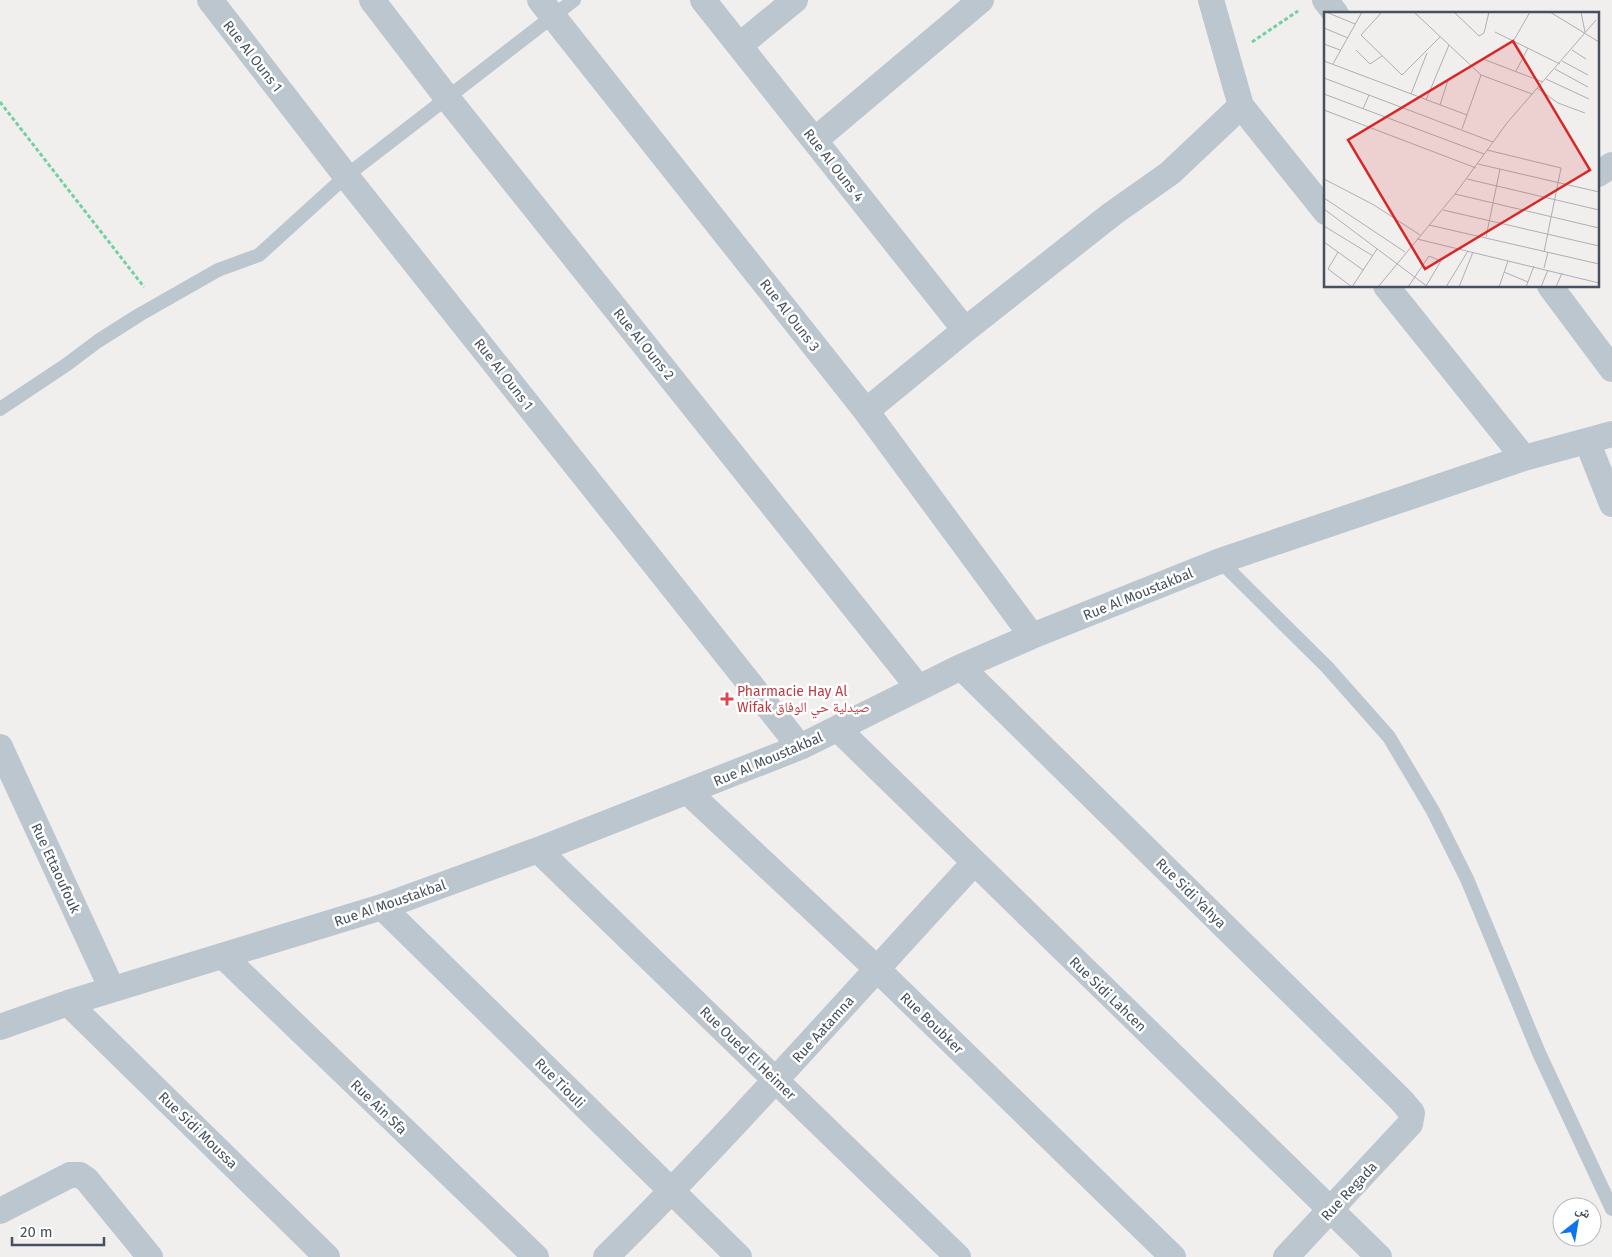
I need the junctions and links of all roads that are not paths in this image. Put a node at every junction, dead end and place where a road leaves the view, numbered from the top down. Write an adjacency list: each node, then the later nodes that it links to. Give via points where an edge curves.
1 (210, 0): 17 (street, Rue Al Ouns 1)
2 (372, 0): 12 (street, Rue Al Ouns 2)
3 (574, 0): 9 (lane)
4 (703, 0): 11 (street, Rue Al Ouns 4)
5 (795, 0): 11 (street)
6 (981, 0): 14 (street)
7 (1211, 0): 13 (street)
8 (1325, 0): 10 (street)
9 (546, 8): 12 (lane); 24 (street, Rue Al Ouns 3)
10 (1334, 12)
11 (740, 45): 14 (street, Rue Al Ouns 4)
12 (448, 99): 17 (lane); 32 (street, Rue Al Ouns 2)
13 (1241, 106): 18 (street); 21 (street, via 1170,173 1112,214)
14 (815, 140): 21 (street, Rue Al Ouns 4)
15 (1612, 165): 16 (street)
16 (1600, 173)
17 (346, 176): 23 (lane, via 258,255 218,270 158,304 98,341); 35 (street, Rue Al Ouns 1)
18 (1324, 210)
19 (1388, 288): 27 (street)
20 (1551, 288): 22 (street)
21 (966, 330): 24 (street)
22 (1612, 369)
23 (0, 410)
24 (866, 411): 30 (street, Rue Al Ouns 3)
25 (1612, 434): 26 (street, Rue Al Moustakbal)
26 (1587, 442): 27 (street, Rue Al Moustakbal); 28 (street)
27 (1524, 458): 29 (street, Rue Al Moustakbal)
28 (1612, 504)
29 (1220, 561): 30 (street, Rue Al Moustakbal); 48 (lane, via 1327,667 1389,737 1468,879 1539,1053)
30 (1032, 636): 31 (street, Rue Al Moustakbal)
31 (962, 667): 32 (street, Rue Al Moustakbal); 46 (street, Rue Sidi Yahya, via 1401,1100 1412,1113)
32 (918, 687): 33 (street, Rue Al Moustakbal)
33 (838, 729): 35 (street, Rue Al Moustakbal); 38 (street, Rue Sidi Lahcen)
34 (0, 747): 42 (street, Rue Ettaoufouk)
35 (800, 747): 36 (street, Rue Al Moustakbal)
36 (688, 792): 37 (street, Rue Al Moustakbal); 41 (street, Rue Boubker)
37 (538, 850): 39 (street, Rue Al Moustakbal); 45 (street, Rue Oued El Heimer)
38 (974, 863): 41 (street, Rue Aatamna); 50 (street, Rue Sidi Lahcen)
39 (382, 907): 40 (street, Rue Al Moustakbal); 47 (street, Rue Tiouli)
40 (223, 956): 42 (street, Rue Al Moustakbal); 53 (street, Rue Ain Sfa)
41 (877, 968): 45 (street, Rue Aatamna); 57 (street, Rue Boubker)
42 (112, 990): 43 (street, Rue Al Moustakbal)
43 (68, 1003): 44 (street, Rue Al Moustakbal); 52 (street, Rue Sidi Moussa)
44 (0, 1027)
45 (776, 1080): 47 (street, Rue Aatamna); 56 (street, Rue Oued El Heimer)
46 (1410, 1124): 50 (street, Rue Regada)
47 (671, 1192): 54 (street, Rue Aatamna); 55 (street, Rue Tiouli)
48 (1612, 1210)
49 (0, 1211): 51 (street, via 70,1175 80,1175)
50 (1331, 1211): 58 (street, Rue Regada); 59 (street, Rue Sidi Lahcen)
51 (150, 1257)
52 (327, 1257)
53 (536, 1257)
54 (606, 1257)
55 (739, 1257)
56 (958, 1257)
57 (1173, 1257)
58 (1286, 1257)
59 (1379, 1257)

